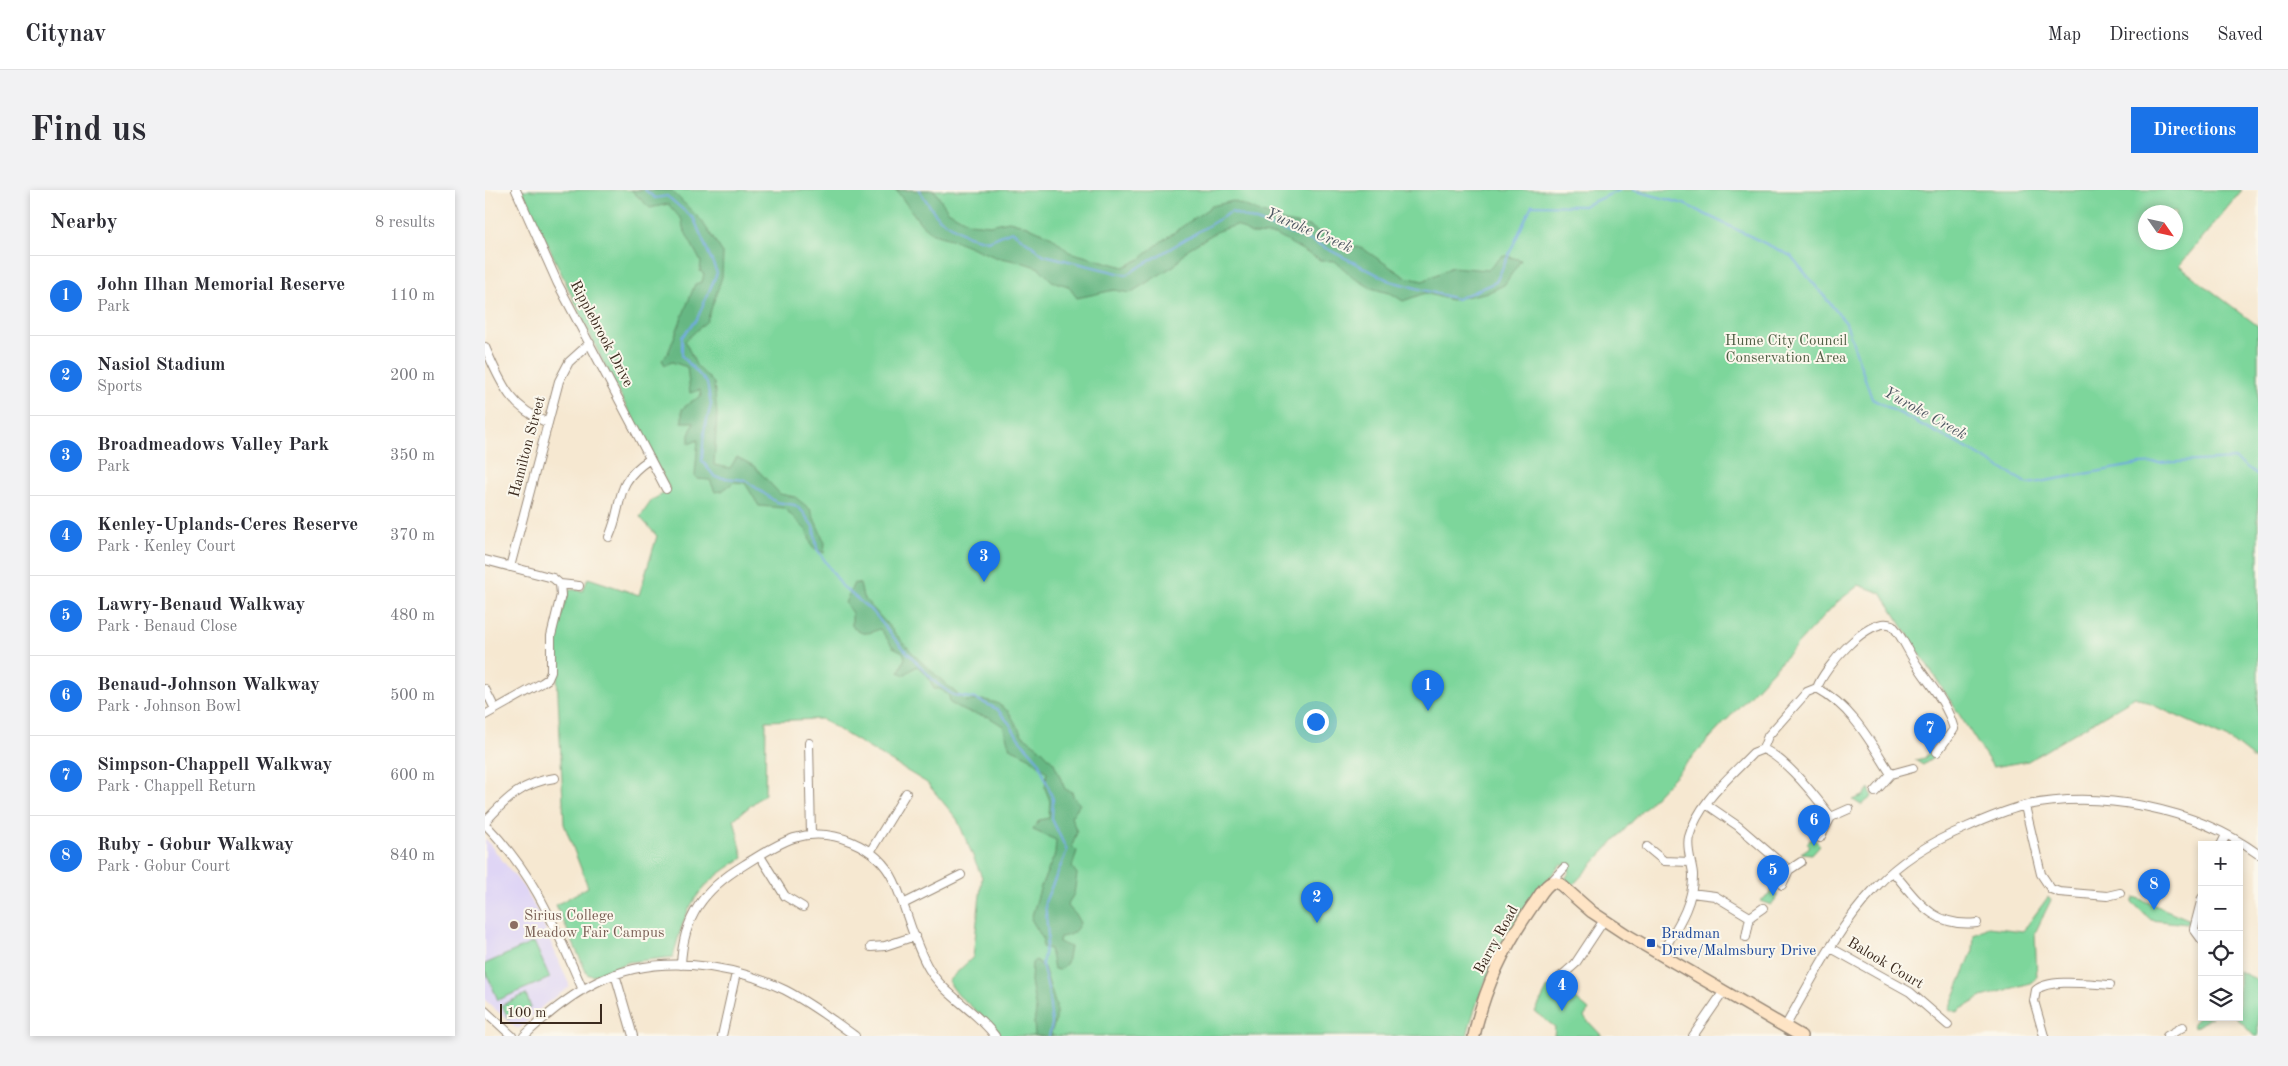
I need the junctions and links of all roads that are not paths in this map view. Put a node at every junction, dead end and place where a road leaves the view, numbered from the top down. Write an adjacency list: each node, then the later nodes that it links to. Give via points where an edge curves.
1 (516, 190): 2 (street, Ripplebrook Drive, via 558,284)
2 (590, 343): 4 (street, Hamilton Street, via 576,354 563,372); 5 (street, Ripplebrook Drive)
3 (485, 347): 4 (street, via 509,395 529,414)
4 (549, 423): 9 (street, Hamilton Street)
5 (650, 459): 6 (street, Ripplebrook Drive); 7 (street, via 626,480)
6 (666, 489)
7 (609, 537)
8 (485, 560): 9 (street)
9 (510, 567): 10 (street, via 553,578)
10 (561, 584): 11 (street); 14 (street, via 551,636 549,677)
11 (579, 586)
12 (1817, 688): 17 (street, via 1807,692 1768,736); 18 (street, via 1821,676 1857,638 1880,624 1889,623 1895,627 1918,667 1941,697 1957,729); 20 (street, via 1839,702 1850,714)
13 (485, 689): 14 (street)
14 (495, 709): 15 (street)
15 (485, 715)
16 (809, 743): 30 (street)
17 (1763, 749): 24 (street, via 1753,753); 27 (street, via 1811,791)
18 (1937, 752)
19 (1913, 768): 20 (street)
20 (1891, 774): 22 (street)
21 (555, 778): 28 (street, via 539,780 516,791)
22 (1875, 792)
23 (906, 793): 34 (street)
24 (1706, 804): 37 (street, via 1689,836); 40 (street)
25 (2025, 806): 29 (street, via 2118,802 2163,809); 41 (street, via 2002,812 1944,837); 46 (street, via 2041,874 2051,888 2059,892 2107,896)
26 (1849, 809): 27 (street)
27 (1831, 817): 31 (street)
28 (485, 823): 65 (street, via 534,885)
29 (2226, 834): 32 (street); 35 (street)
30 (811, 836): 34 (street, via 840,838); 36 (street, via 786,841)
31 (1821, 838)
32 (2223, 841)
33 (1646, 847): 37 (street, via 1664,861)
34 (870, 852): 47 (street, via 893,878)
35 (2258, 854)
36 (760, 856): 48 (street, via 785,896); 60 (street, via 723,879 700,902 687,927)
37 (1690, 862): 45 (street, via 1693,874)
38 (1801, 862): 40 (street)
39 (1564, 868): 43 (street, Barry Road)
40 (1789, 870): 44 (street)
41 (1893, 872): 53 (street, via 1926,909 1940,918 1959,925); 58 (street, via 1855,912)
42 (961, 875): 47 (street)
43 (1551, 882): 52 (street, via 1560,884); 77 (street, Barry Road, via 1501,958 1484,997)
44 (1782, 885)
45 (1691, 893): 51 (street, via 1715,896); 59 (street, via 1683,918)
46 (2120, 893)
47 (903, 904): 55 (street)
48 (803, 907)
49 (1763, 908): 51 (street)
50 (2198, 914): 54 (street, via 2194,929)
51 (1750, 917): 56 (street)
52 (1604, 920): 59 (street); 63 (street, via 1575,964)
53 (1977, 923)
54 (2198, 934)
55 (915, 936): 57 (street); 76 (street, via 928,967 940,984)
56 (1745, 936)
57 (871, 947)
58 (1831, 948): 68 (street, Balook Court, via 1910,992); 69 (street)
59 (1661, 954): 66 (street)
60 (681, 965): 61 (street); 62 (street, via 645,967)
61 (736, 973): 74 (street); 75 (street, via 785,990)
62 (615, 974): 65 (street); 73 (street)
63 (1558, 979)
64 (2110, 985): 80 (street, via 2052,984 2035,990 2034,1001)
65 (583, 990): 72 (street, via 550,1012)
66 (1724, 991): 69 (street); 78 (street)
67 (485, 1011): 71 (street)
68 (1948, 1025)
69 (1785, 1026): 79 (street)
70 (2183, 1027): 81 (street)
71 (512, 1036)
72 (524, 1036)
73 (633, 1036)
74 (721, 1036)
75 (855, 1036)
76 (995, 1036)
77 (1474, 1036)
78 (1693, 1036)
79 (1801, 1036)
80 (2044, 1036)
81 (2167, 1036)

